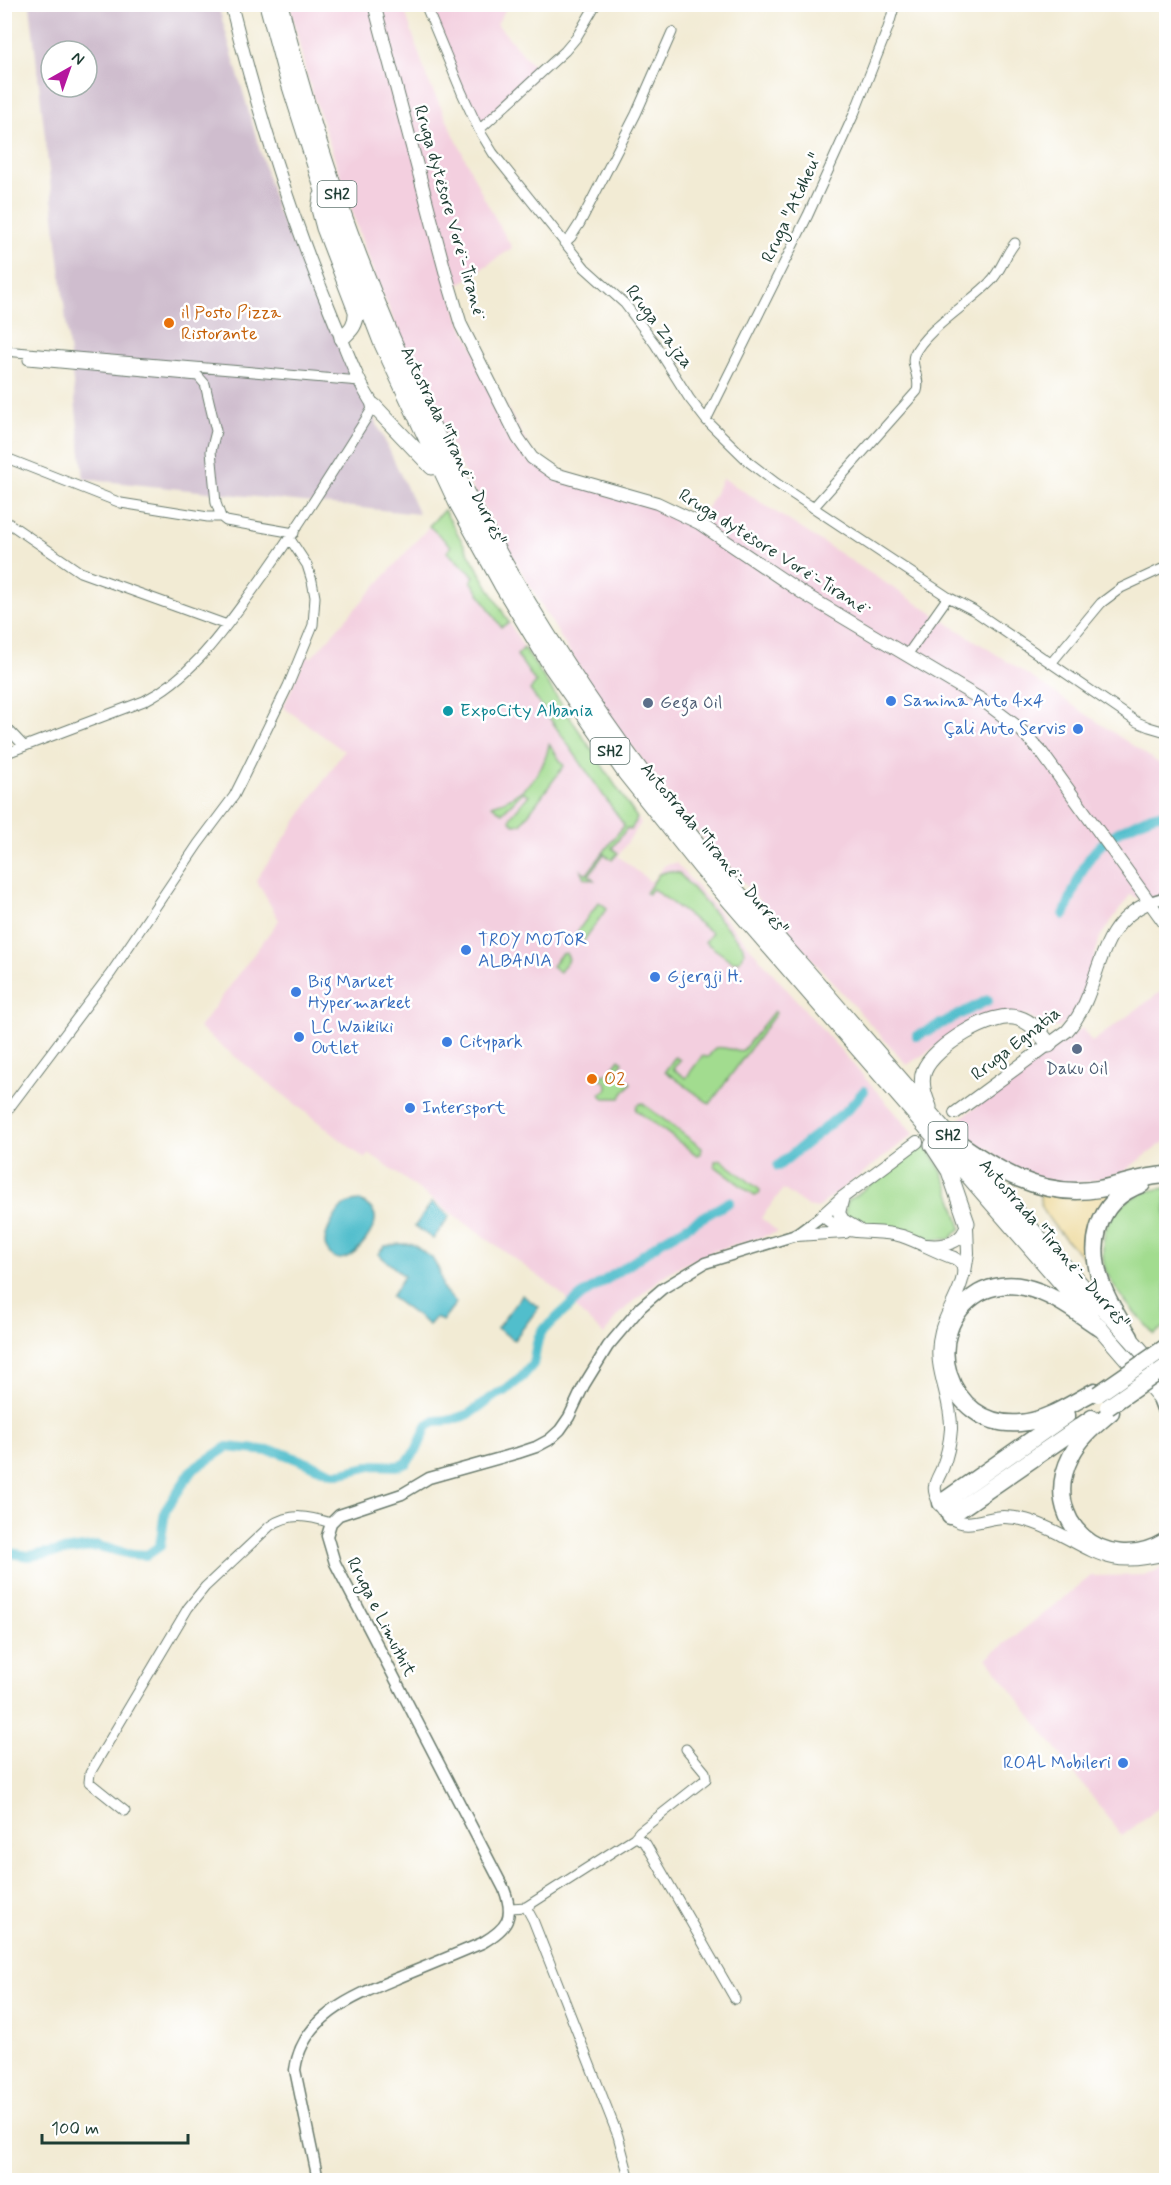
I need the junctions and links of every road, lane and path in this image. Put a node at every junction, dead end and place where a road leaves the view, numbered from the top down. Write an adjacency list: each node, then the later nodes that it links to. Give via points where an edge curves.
1 (231, 4): 13 (main road, via 264,127 297,227)
2 (267, 4): 10 (highway, Autostrada "Tiranë - Durrës" / SH2)
3 (280, 4): 41 (highway, Autostrada "Tiranë - Durrës" / SH2, via 335,188 378,304 433,426 492,540 577,678 669,808)
4 (425, 4): 9 (street, Rruga Zajza)
5 (596, 4): 9 (street, via 565,51)
6 (895, 4): 18 (street, Rruga "Atdheu", via 866,85 808,215)
7 (377, 6): 28 (main road, Rruga dytësore Vorë -Tiranë, via 461,324 523,448 555,474 649,500 692,519 796,589)
8 (672, 32): 11 (street, via 636,114 580,223)
9 (479, 130): 11 (street, Rruga Zajza)
10 (323, 191): 13 (highway, via 319,209 356,311 357,320); 20 (highway, Autostrada "Tiranë - Durrës" / SH2, via 381,342)
11 (564, 243): 18 (street, Rruga Zajza, via 625,304)
12 (1015, 243): 21 (street, via 995,277 921,345 913,361 917,391)
13 (342, 338): 16 (main road)
14 (4, 351): 16 (street)
15 (28, 360): 22 (street, via 194,375 202,380 216,431 211,451)
16 (360, 381): 17 (main road)
17 (374, 406): 20 (highway); 24 (street)
18 (706, 420): 21 (street, Rruga Zajza, via 750,463)
19 (9, 459): 22 (street, via 121,502)
20 (447, 484): 38 (highway, Autostrada "Tiranë - Durrës" / SH2, via 552,668 625,773 709,877)
21 (813, 508): 26 (street, Rruga Zajza)
22 (221, 517): 24 (street)
23 (4, 520): 27 (street, via 80,572)
24 (292, 536): 27 (street); 40 (street, via 312,581 313,626 234,796 111,973)
25 (1167, 567): 29 (street, via 1121,588 1101,603)
26 (948, 597): 28 (street); 29 (street, Rruga Zajza)
27 (227, 625): 32 (street, via 200,659 163,692)
28 (907, 655): 35 (main road, Rruga dytësore Vorë -Tiranë, via 982,700 1018,728 1042,753)
29 (1052, 662): 31 (street, Rruga Zajza, via 1137,722)
30 (4, 725): 32 (street)
31 (1167, 732)
32 (23, 745): 33 (street)
33 (4, 754)
34 (1167, 897): 35 (street)
35 (1150, 902): 36 (main road); 37 (main road, Rruga Egnatia, via 1128,914 1111,933 1079,1016)
36 (1167, 925)
37 (1049, 1045): 39 (main road, Rruga Egnatia); 41 (highway, via 1028,1022 1007,1016 991,1020 945,1046 930,1061 923,1078 924,1095)
38 (887, 1081): 48 (highway, via 949,1171); 54 (highway, Autostrada "Tiranë - Durrës" / SH2)
39 (955, 1113)
40 (4, 1115)
41 (936, 1120): 42 (highway, Autostrada "Tiranë - Durrës" / SH2)
42 (948, 1136): 44 (highway, via 1018,1179 1053,1190 1083,1192); 55 (highway, Autostrada "Tiranë - Durrës" / SH2)
43 (917, 1142): 46 (main road)
44 (1167, 1175)
45 (1167, 1180): 55 (highway, via 1126,1192 1104,1213 1097,1228 1096,1259 1104,1290)
46 (843, 1197): 47 (main road); 50 (main road, via 838,1209 843,1220)
47 (823, 1215): 49 (main road); 51 (street)
48 (967, 1223): 52 (main road, via 954,1242); 53 (main road, via 968,1252)
49 (851, 1232): 50 (main road); 51 (main road)
50 (871, 1232): 52 (main road)
51 (796, 1235): 60 (street, via 705,1263 662,1289 608,1346 569,1417 549,1440 518,1453 429,1478 402,1494 339,1515)
52 (916, 1242): 53 (main road, via 961,1262)
53 (963, 1278): 59 (main road, via 938,1344 939,1371 951,1426 947,1455 934,1486)
54 (1100, 1328): 57 (highway, via 1040,1292 1021,1286 997,1286 961,1306 948,1329 945,1347 946,1366 957,1392 979,1413 993,1420 1033,1421); 58 (highway, Autostrada "Tiranë - Durrës" / SH2)
55 (1130, 1337): 56 (highway, Autostrada "Tiranë - Durrës" / SH2)
56 (1163, 1363): 57 (highway, bridge); 57 (highway, bridge, via 1142,1363)
57 (1103, 1401): 59 (highway); 61 (highway, via 1066,1467 1063,1497 1068,1516 1079,1533 1110,1552 1134,1554)
58 (1165, 1404)
59 (946, 1510): 62 (main road, via 960,1522 1004,1517 1032,1522 1113,1559 1136,1561)
60 (331, 1523): 64 (street, via 299,1515 280,1519 205,1587 188,1608 90,1773 89,1782); 67 (street, Rruga e Limuthit, via 327,1536 335,1563)
61 (1167, 1541)
62 (1167, 1554)
63 (686, 1749): 65 (street, via 705,1772 706,1779)
64 (125, 1812)
65 (634, 1838): 66 (street); 68 (street, via 646,1844)
66 (526, 1906): 67 (street); 70 (street, via 589,2059)
67 (511, 1908): 69 (street, via 506,1924 492,1937 354,1996 328,2014 309,2036 295,2070)
68 (735, 1999)
69 (318, 2181)
70 (630, 2181)

